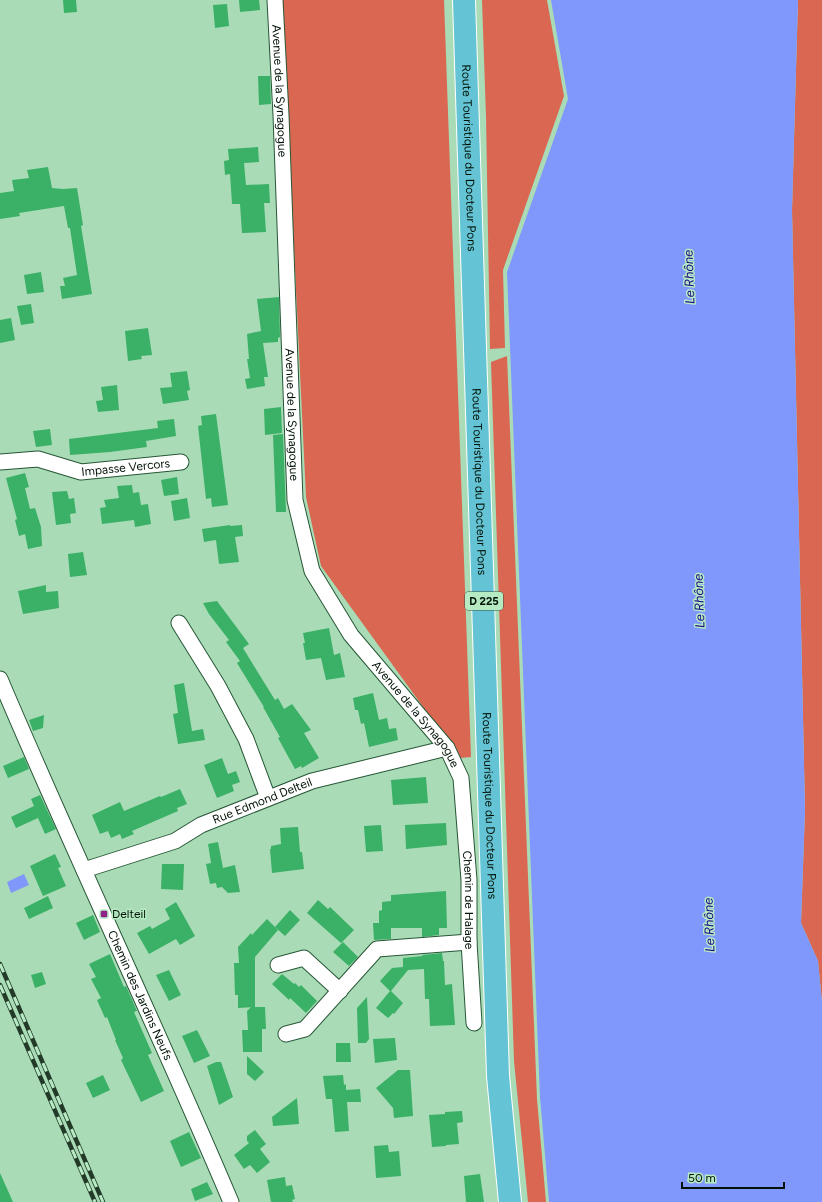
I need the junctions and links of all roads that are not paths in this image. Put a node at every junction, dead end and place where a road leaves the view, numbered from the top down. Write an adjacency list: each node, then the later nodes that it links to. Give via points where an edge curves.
1 (275, 0): 7 (street, Avenue de la Synagogue, via 295,500 312,571 351,635)
2 (464, 0): 17 (highway, Route Touristique du Docteur Pons / D 225, via 498,1076)
3 (0, 462): 4 (street, Impasse Vercors, via 38,459 81,472)
4 (181, 462)
5 (179, 623): 9 (street, via 246,738)
6 (0, 679): 10 (street, Chemin des Jardins Neufs)
7 (447, 748): 8 (street, Avenue de la Synagogue); 9 (street, Rue Edmond Delteil, via 312,781)
8 (461, 778): 11 (street, Chemin de Halage, via 469,880)
9 (268, 798): 10 (street, Rue Edmond Delteil, via 201,825 175,841)
10 (84, 870): 16 (street, Chemin des Jardins Neufs)
11 (469, 942): 13 (street, via 377,949); 14 (street, Chemin de Halage)
12 (278, 965): 13 (street, via 304,958)
13 (340, 991): 15 (street, via 305,1029)
14 (474, 1023)
15 (286, 1034)
16 (231, 1202)
17 (510, 1202)

